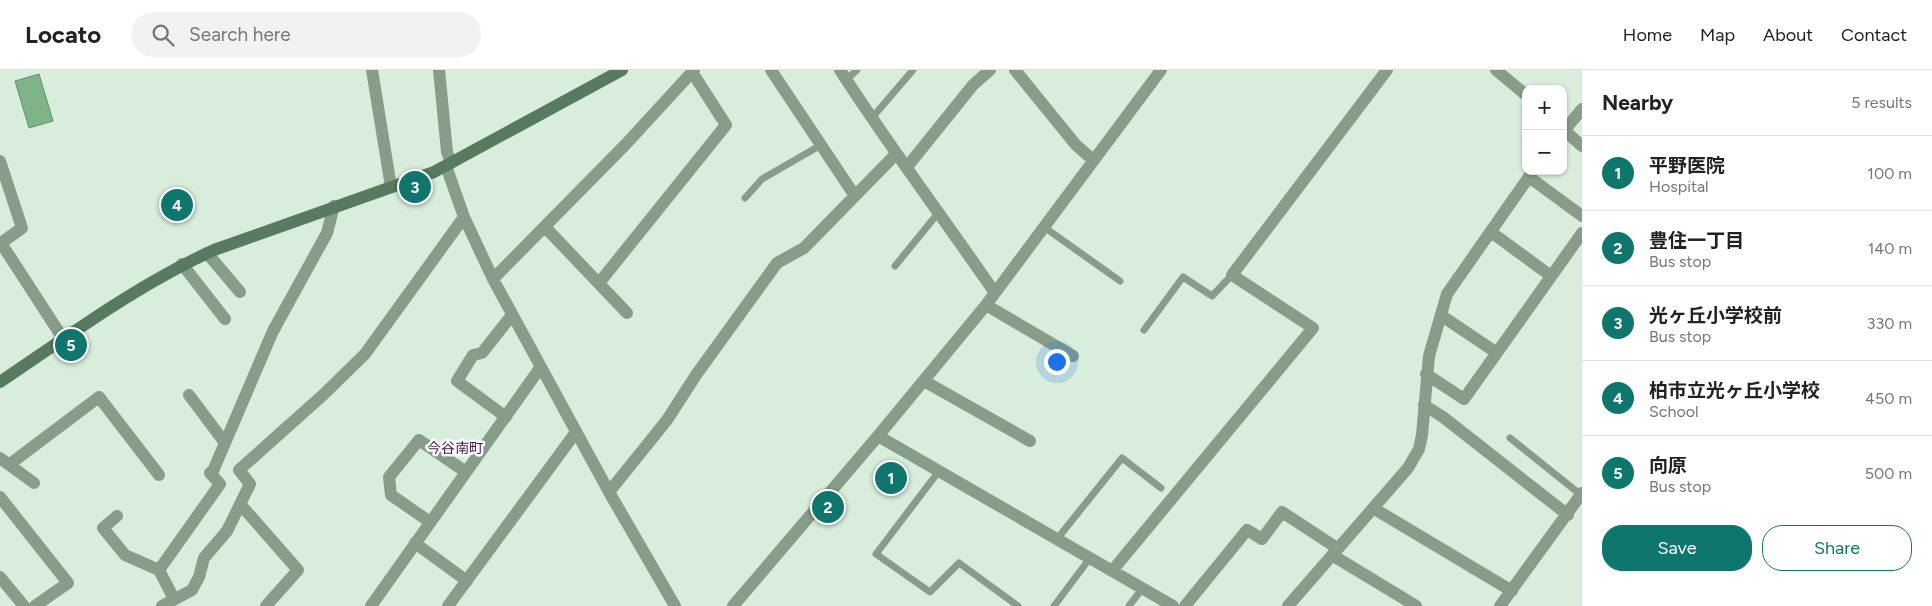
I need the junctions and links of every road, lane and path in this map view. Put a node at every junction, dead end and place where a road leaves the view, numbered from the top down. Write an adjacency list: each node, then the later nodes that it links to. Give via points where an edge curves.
1 (372, 70): 28 (street)
2 (439, 70): 24 (street)
3 (622, 70): 24 (street)
4 (771, 70): 19 (street)
5 (857, 70): 13 (lane)
6 (913, 70): 16 (lane)
7 (990, 70): 25 (street, via 973,86)
8 (1015, 70): 22 (street, via 1076,146)
9 (1161, 70): 22 (street)
10 (1387, 70): 42 (street)
11 (1496, 70): 14 (street)
12 (693, 71): 36 (street); 46 (street, via 726,124)
13 (843, 75): 16 (street)
14 (1522, 92)
15 (1582, 109): 17 (street)
16 (871, 119): 21 (street)
17 (1565, 130)
18 (1567, 134): 20 (street)
19 (821, 145): 29 (street); 30 (lane, via 762,179)
20 (1582, 146)
21 (896, 154): 25 (street); 29 (street)
22 (1093, 160): 35 (street)
23 (0, 161): 55 (street, via 22,228 0,243)
24 (449, 165): 28 (street); 34 (street)
25 (907, 167): 32 (street)
26 (1530, 175): 37 (street)
27 (1532, 175): 33 (street)
28 (391, 187): 31 (street)
29 (855, 196): 76 (street, via 804,248 777,262 667,420)
30 (745, 198)
31 (334, 206): 39 (street); 69 (street, via 327,233 273,331)
32 (939, 212): 41 (lane); 48 (street)
33 (1582, 216)
34 (464, 217): 44 (street); 79 (street, via 365,354 239,470 250,484)
35 (1044, 227): 45 (lane); 48 (street)
36 (545, 228): 44 (street); 46 (street)
37 (1491, 232): 43 (street); 52 (street, via 1447,294)
38 (1582, 233): 43 (street)
39 (207, 253): 40 (street); 47 (street)
40 (182, 264): 53 (street); 55 (street, via 129,295)
41 (895, 266)
42 (1232, 275): 54 (lane, via 1212,296 1182,277); 89 (street, via 1313,328)
43 (1551, 276): 56 (street)
44 (493, 278): 51 (street)
45 (1120, 281)
46 (599, 283): 50 (street)
47 (240, 292)
48 (996, 293): 49 (street)
49 (986, 306): 57 (street); 60 (street)
50 (628, 313)
51 (512, 315): 58 (street); 64 (street, via 482,353 473,355 457,380)
52 (1442, 316): 56 (street); 59 (street)
53 (226, 319)
54 (1144, 330)
55 (64, 340): 61 (street)
56 (1497, 353): 59 (street, via 1464,399)
57 (1073, 356)
58 (540, 368): 64 (street); 65 (street)
59 (1426, 374): 63 (street)
60 (924, 381): 66 (street); 68 (street)
61 (0, 382)
62 (189, 395): 69 (street)
63 (1424, 405): 80 (street, via 1419,449 1408,468); 81 (street)
64 (506, 417): 72 (street)
65 (576, 432): 76 (street); 91 (street)
66 (878, 436): 71 (street); 102 (street)
67 (1510, 438): 77 (lane)
68 (1030, 441)
69 (225, 443): 88 (street, via 210,473 220,484)
70 (5, 461): 73 (street, via 99,397); 74 (street)
71 (939, 471): 84 (street); 103 (lane, via 876,554 930,592 959,563)
72 (466, 472): 83 (street); 83 (street, via 419,440 389,478 391,495)
73 (160, 475)
74 (34, 483)
75 (1161, 488): 84 (lane, via 1122,458)
76 (609, 492): 101 (street)
77 (1581, 494): 81 (street)
78 (0, 497): 96 (street, via 68,583)
79 (240, 504): 94 (street, via 227,531 204,558 192,590); 98 (street, via 298,570)
80 (1373, 508): 86 (street); 93 (street)
81 (1568, 514): 93 (street)
82 (117, 516): 88 (street, via 103,528 125,555)
83 (430, 522): 85 (street)
84 (1057, 539): 87 (street)
85 (415, 543): 91 (street); 99 (street)
86 (1335, 552): 107 (street, via 1282,512 1262,539 1247,530); 108 (street); 109 (street)
87 (1090, 558): 89 (street); 104 (lane)
88 (159, 570): 94 (street)
89 (1112, 571): 92 (street)
90 (0, 577): 95 (street)
91 (467, 581): 100 (street)
92 (1142, 588): 105 (lane); 106 (street)
93 (1512, 591): 110 (street)
94 (174, 599): 97 (street)
95 (19, 604)
96 (35, 606)
97 (162, 606)
98 (266, 606)
99 (370, 606)
100 (448, 606)
101 (674, 606)
102 (733, 606)
103 (1018, 606)
104 (1054, 606)
105 (1129, 606)
106 (1172, 606)
107 (1185, 606)
108 (1288, 606)
109 (1416, 606)
110 (1500, 606)

